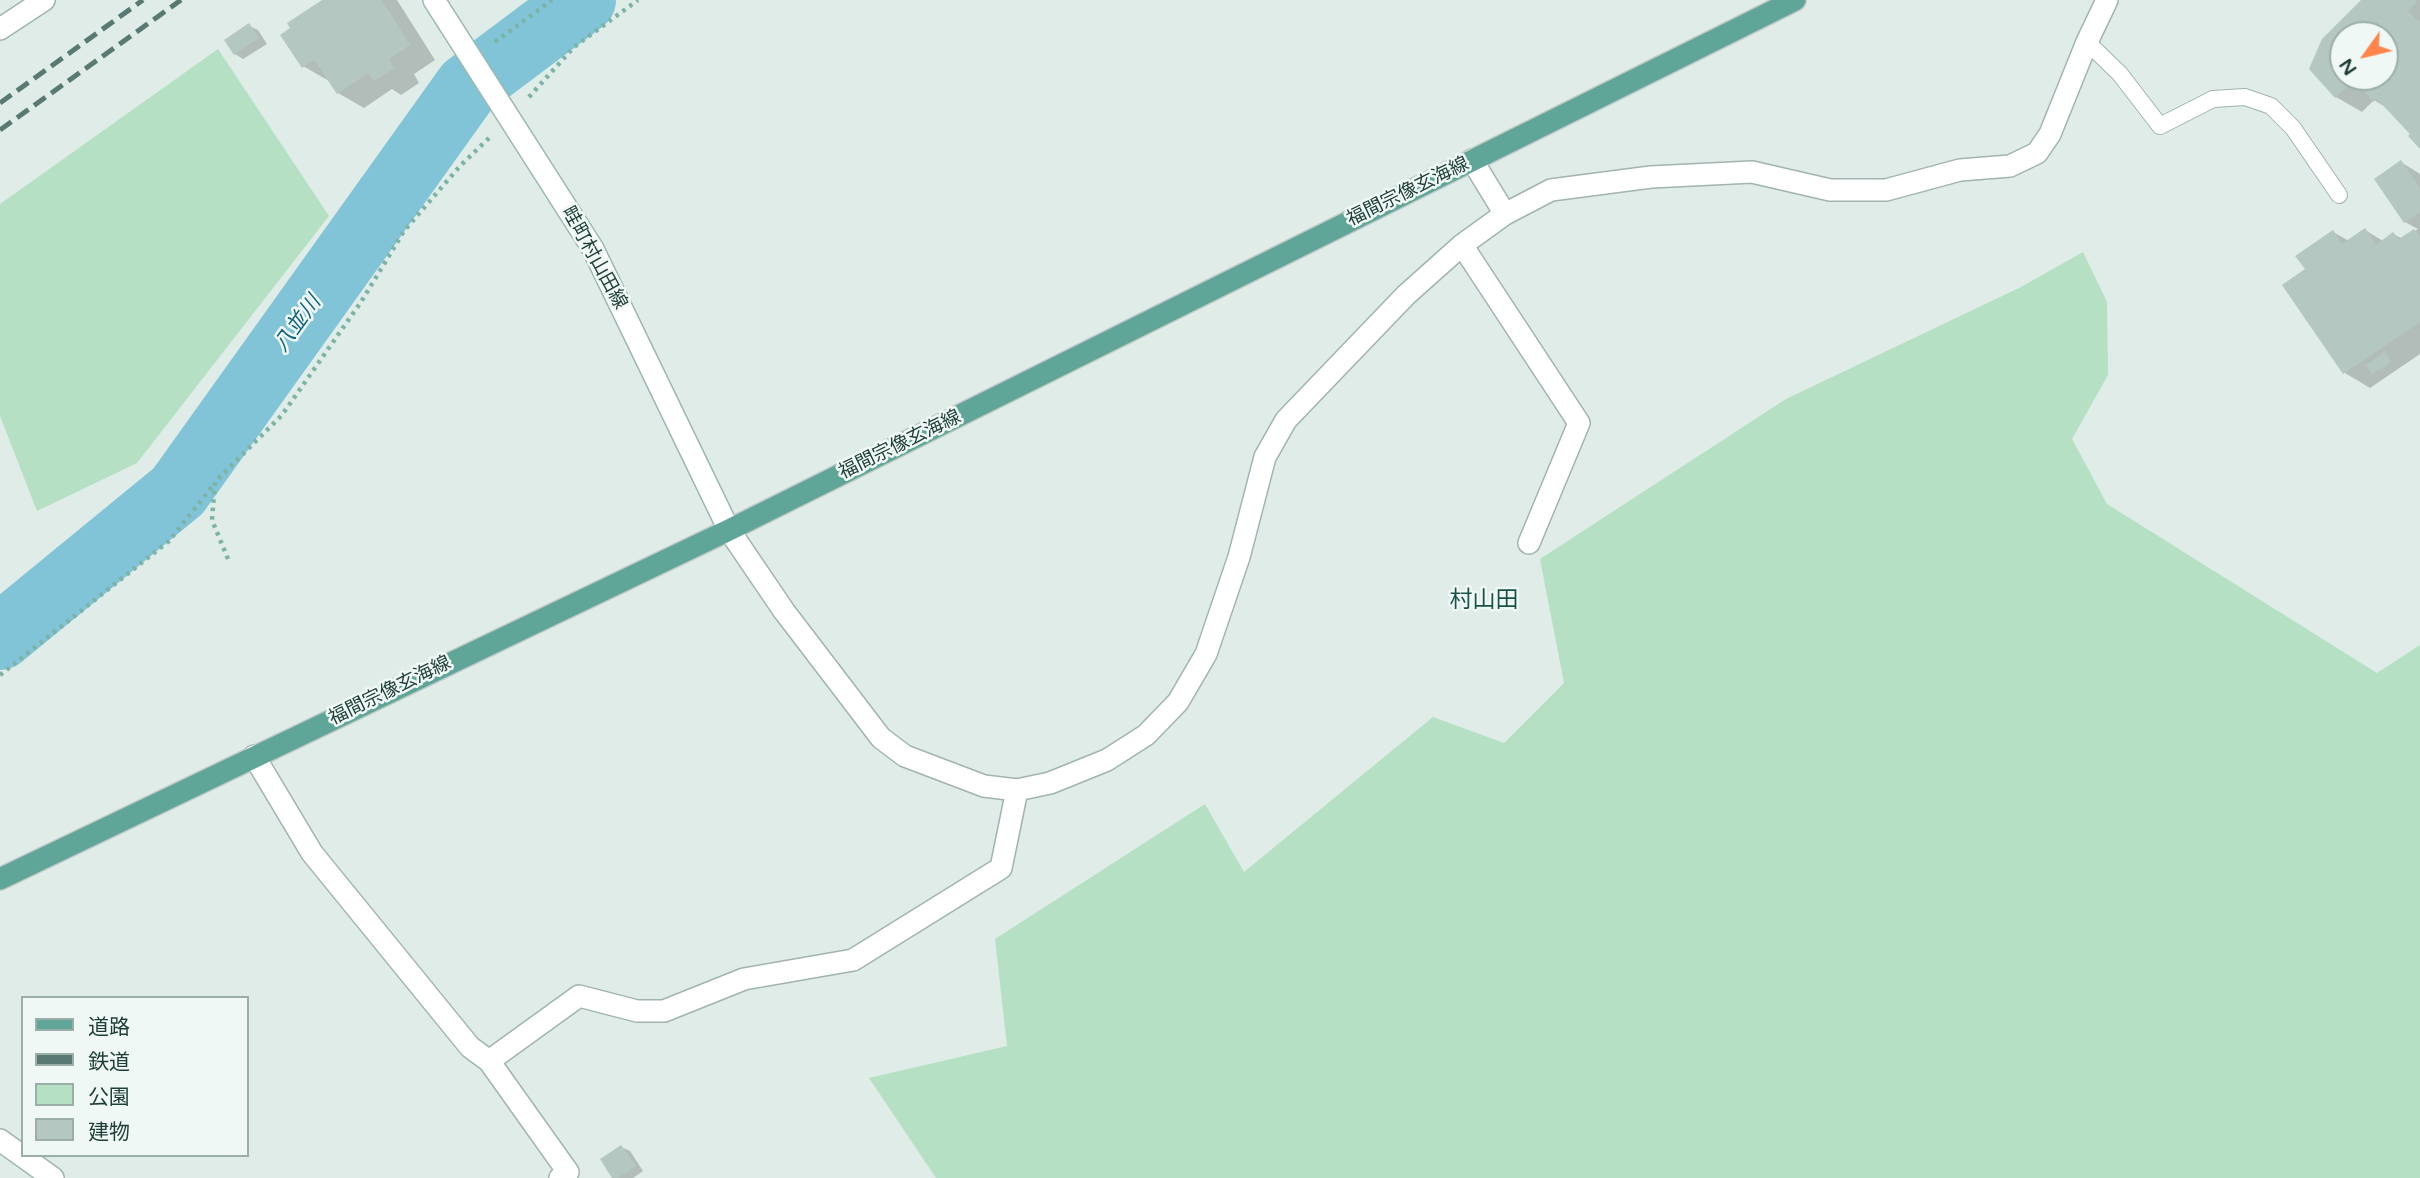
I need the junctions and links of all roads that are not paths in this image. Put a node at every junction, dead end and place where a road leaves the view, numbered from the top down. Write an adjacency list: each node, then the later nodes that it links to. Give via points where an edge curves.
1 (44, 0): 5 (street)
2 (434, 0): 11 (street, 畦町村山田線, via 593,249)
3 (1795, 0): 7 (main road, 福間宗像玄海線)
4 (2107, 0): 6 (street, 畦町村山田線)
5 (0, 29)
6 (2087, 42): 8 (lane, via 2120,74 2160,127 2213,99 2245,97 2271,106 2293,128); 9 (street, 畦町村山田線, via 2050,134 2038,153 2010,166 1960,170 1886,190 1830,190 1752,172 1651,177 1551,190)
7 (1472, 160): 9 (street); 11 (main road, 福間宗像玄海線)
8 (2339, 195)
9 (1505, 214): 10 (street, 畦町村山田線)
10 (1462, 245): 12 (street, via 1579,423); 14 (street, 畦町村山田線, via 1406,295 1286,420 1265,457 1239,557 1206,654 1178,702 1146,735 1107,760 1050,783)
11 (729, 530): 13 (main road, 福間宗像玄海線); 14 (street, 畦町村山田線, via 881,738 905,756 984,786)
12 (1529, 543)
13 (254, 756): 15 (main road, 福間宗像玄海線); 16 (street, via 312,853 470,1047)
14 (1017, 790): 16 (street, via 1001,868 853,960 744,979 664,1011 637,1011 579,996)
15 (0, 879)
16 (489, 1061): 21 (street, via 568,1172)
17 (0, 1140): 18 (street)
18 (21, 1155)
19 (24, 1157): 20 (street)
20 (53, 1178)
21 (560, 1178)

